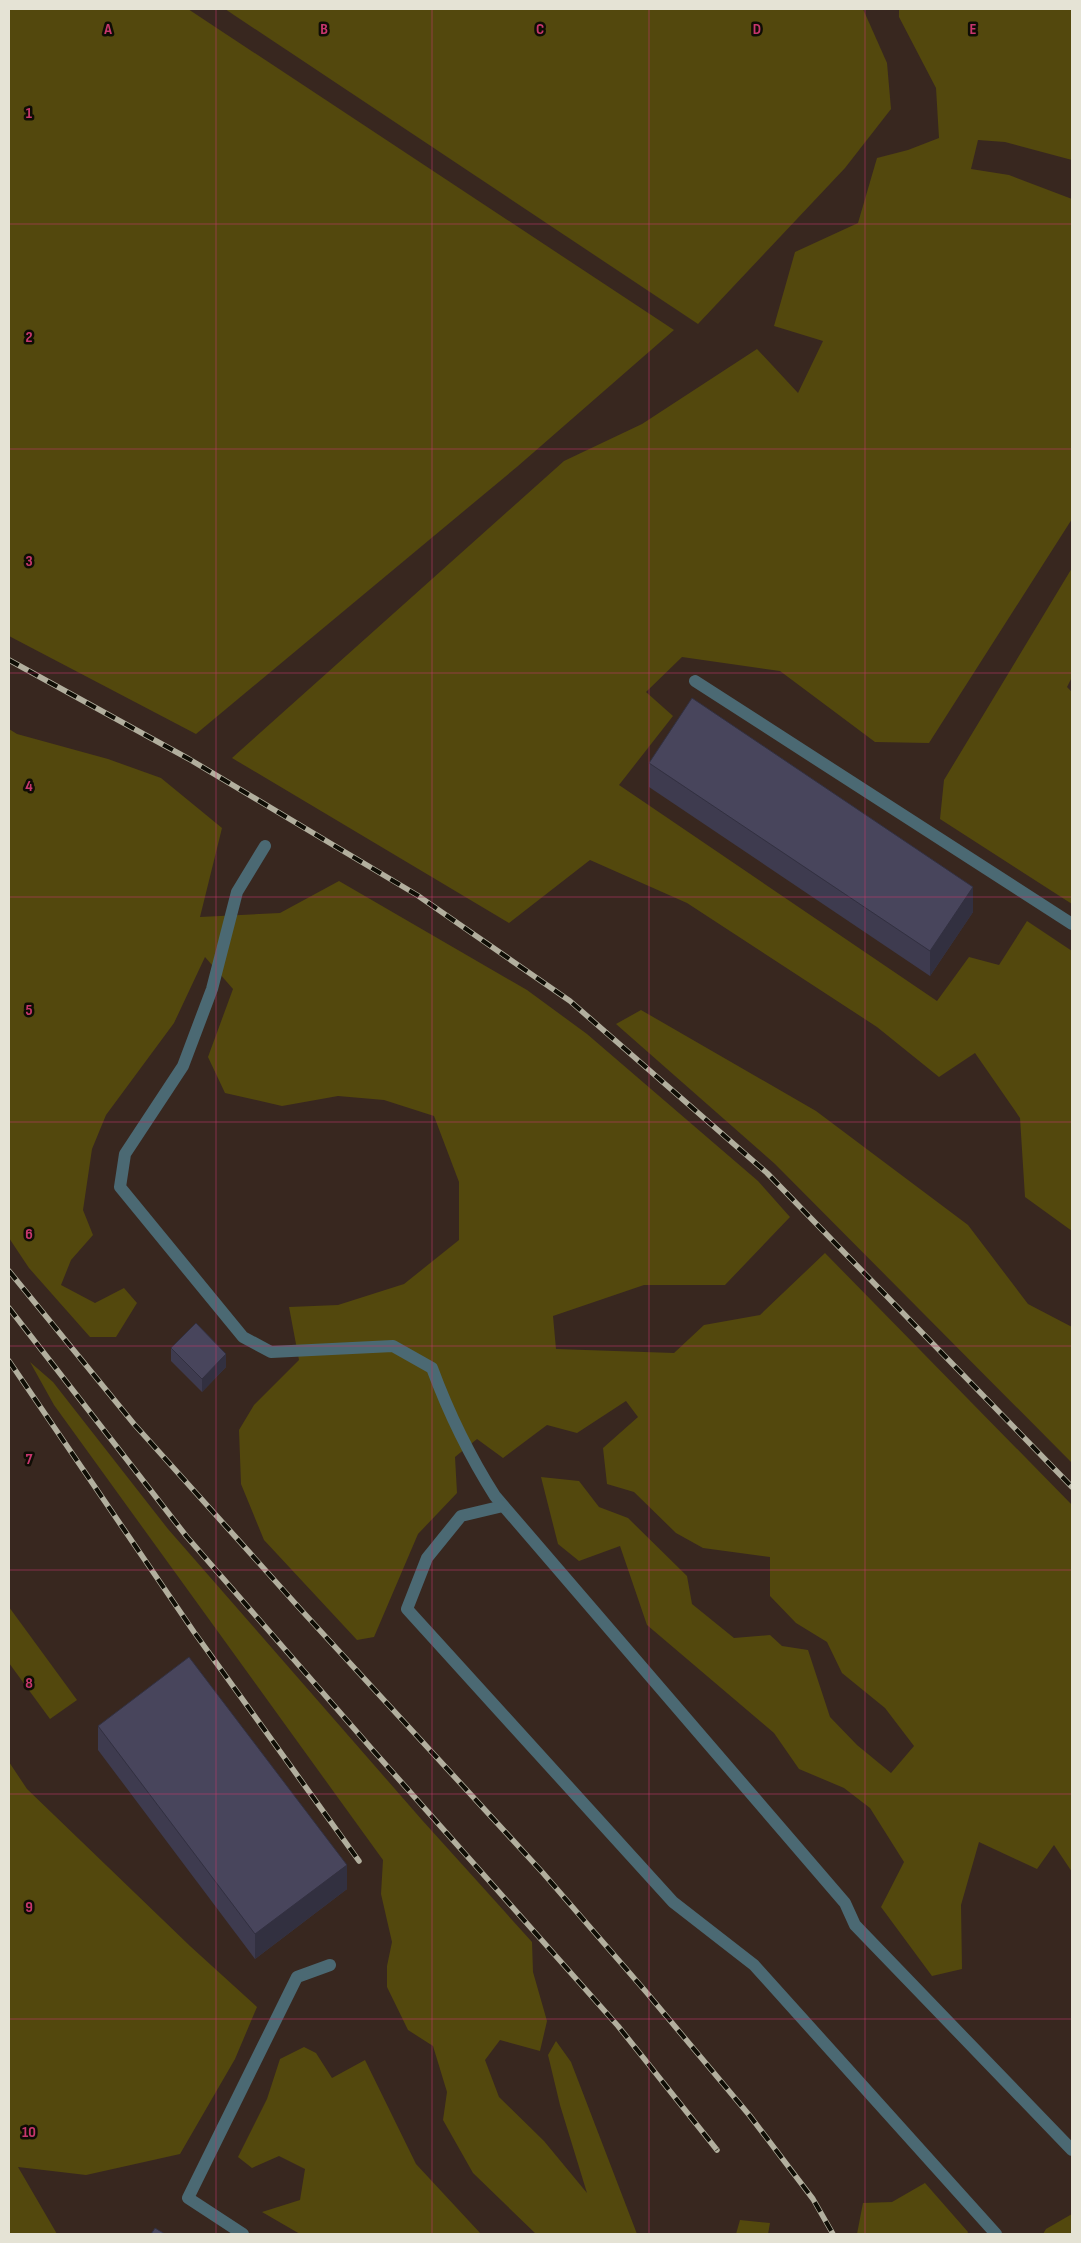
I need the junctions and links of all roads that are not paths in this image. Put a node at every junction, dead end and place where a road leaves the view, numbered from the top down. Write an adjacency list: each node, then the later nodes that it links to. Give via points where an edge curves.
1 (695, 681): 3 (lane)
2 (265, 846): 4 (lane, via 237,892 212,989 182,1066 125,1154 120,1187 242,1337 271,1352 393,1346 432,1368 469,1455)
3 (1072, 924)
4 (503, 1506): 6 (lane, via 845,1903 855,1925); 8 (lane, via 461,1516 426,1558 407,1610 673,1902 754,1965)
5 (330, 1965): 7 (lane, via 297,1977 188,2198)
6 (1072, 2150)
7 (243, 2234)
8 (996, 2234)

